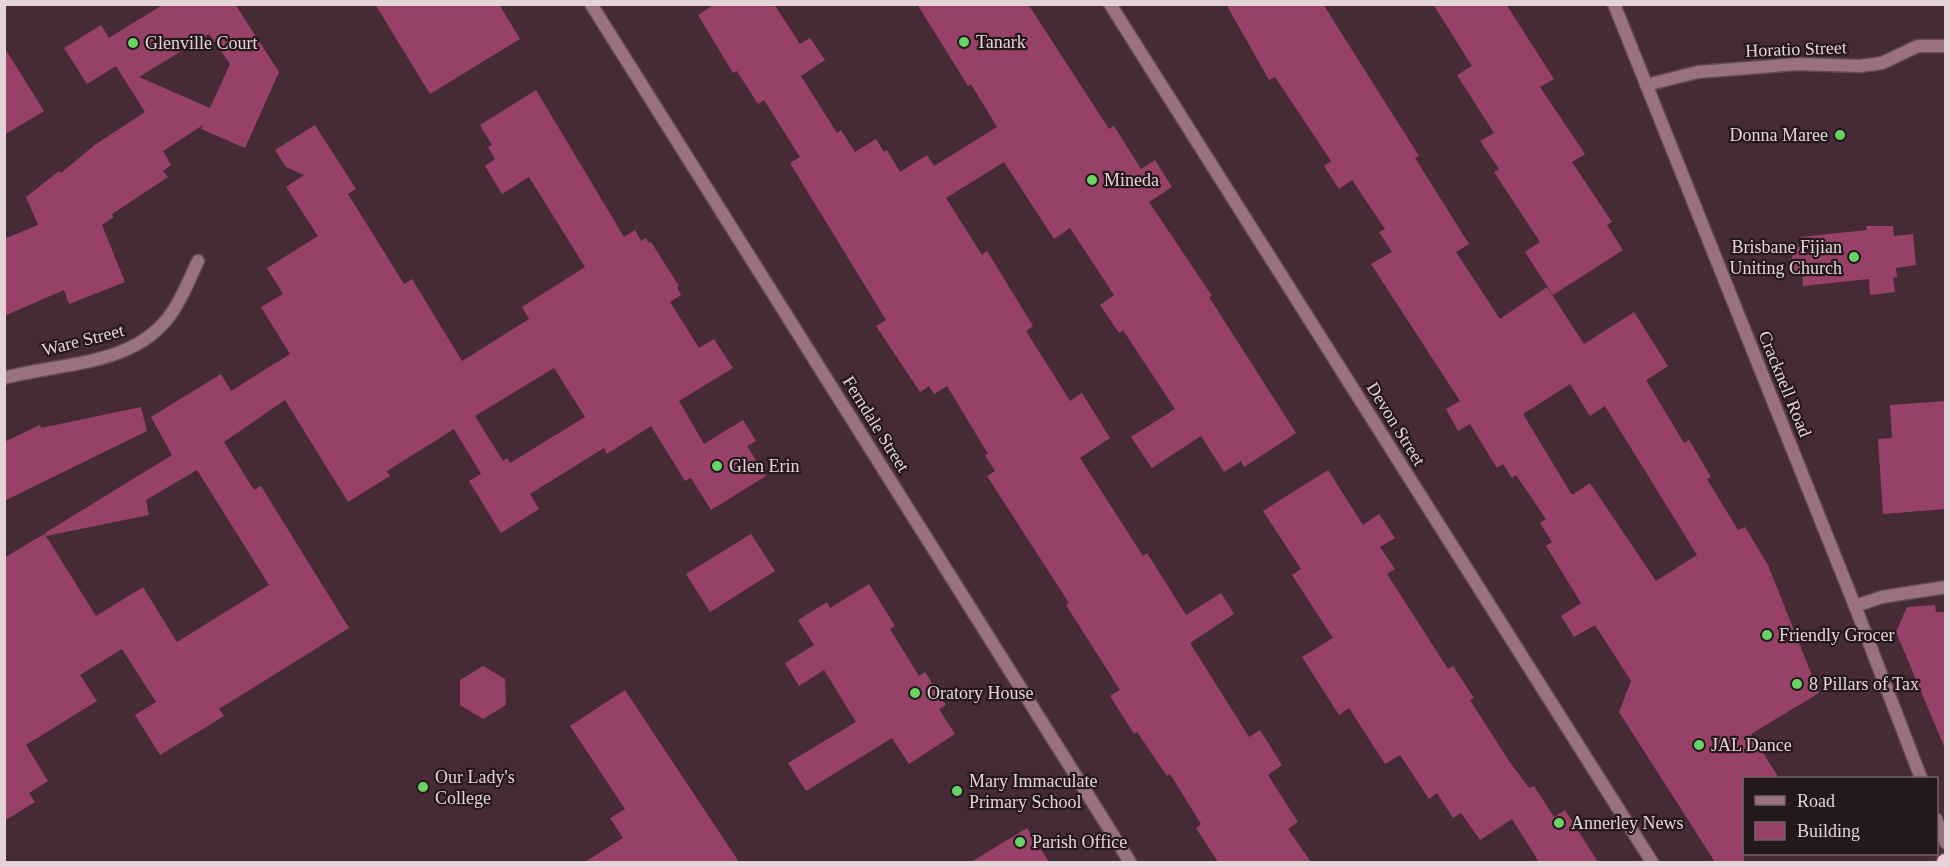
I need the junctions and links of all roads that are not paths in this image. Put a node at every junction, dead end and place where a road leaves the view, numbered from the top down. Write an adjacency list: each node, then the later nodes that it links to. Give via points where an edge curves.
1 (591, 4): 13 (street, Ferndale Street)
2 (1110, 4): 14 (street, Devon Street)
3 (1614, 4): 5 (street, Cracknell Road)
4 (1946, 46): 5 (street, Horatio Street, via 1918,46 1882,63 1860,66 1798,64 1698,72)
5 (1646, 85): 9 (street, Cracknell Road)
6 (198, 261): 7 (street, Ware Street, via 173,311 149,338 114,355)
7 (4, 378)
8 (1946, 587): 9 (street, via 1882,597)
9 (1855, 606): 10 (street, Cracknell Road)
10 (1921, 777)
11 (1938, 824): 12 (street)
12 (1946, 843)
13 (1130, 862)
14 (1652, 862)

